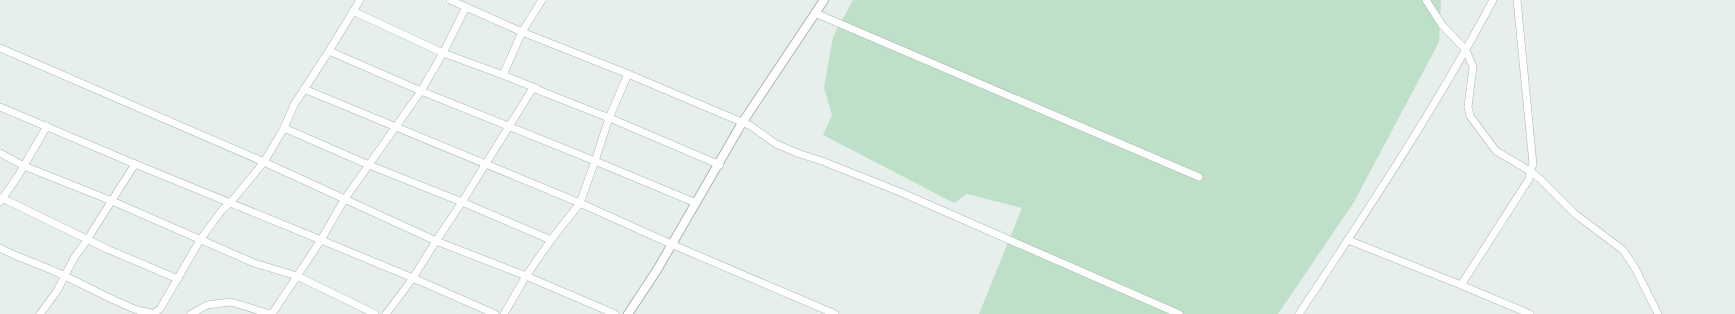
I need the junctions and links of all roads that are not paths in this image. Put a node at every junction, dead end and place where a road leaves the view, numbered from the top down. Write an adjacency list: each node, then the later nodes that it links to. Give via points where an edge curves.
1 (360, 0): 9 (street)
2 (450, 0): 8 (street)
3 (542, 0): 11 (street)
4 (824, 0): 10 (street)
5 (1426, 0): 13 (street, via 1442,25)
6 (1493, 0): 13 (street)
7 (1517, 0): 35 (street, via 1533,164)
8 (466, 7): 11 (street); 15 (street)
9 (353, 11): 14 (street); 15 (street)
10 (815, 13): 22 (street); 36 (street)
11 (522, 32): 16 (street); 17 (street)
12 (0, 48): 29 (street)
13 (1466, 50): 35 (street, via 1473,67 1468,106 1470,116 1496,151); 48 (street, via 1402,158)
14 (329, 51): 18 (street); 19 (street)
15 (443, 53): 17 (street); 19 (street)
16 (628, 74): 21 (street); 22 (street)
17 (503, 75): 21 (street)
18 (304, 89): 25 (street); 26 (street)
19 (421, 91): 24 (street); 25 (street)
20 (0, 106): 23 (street)
21 (610, 118): 24 (street, via 534,88); 28 (street); 32 (street)
22 (742, 123): 32 (street); 69 (street, via 751,126 776,144 900,192)
23 (47, 126): 30 (street); 33 (street)
24 (511, 126): 28 (street); 31 (street)
25 (396, 127): 31 (street); 34 (street)
26 (284, 128): 29 (street); 34 (street)
27 (0, 153): 33 (street)
28 (595, 161): 42 (street); 43 (street)
29 (264, 162): 38 (street); 41 (street)
30 (134, 164): 39 (street); 41 (street)
31 (486, 164): 40 (street); 42 (street)
32 (720, 165): 43 (street)
33 (24, 166): 37 (street); 39 (street)
34 (370, 166): 38 (street); 40 (street)
35 (1530, 171): 57 (street, via 1529,179); 72 (street, via 1575,214 1623,250)
36 (1199, 177)
37 (1, 200): 44 (street)
38 (344, 200): 46 (street); 49 (street)
39 (112, 201): 44 (street); 45 (street)
40 (462, 202): 47 (street); 49 (street)
41 (230, 203): 45 (street); 46 (street)
42 (580, 203): 47 (street); 50 (street)
43 (696, 203): 50 (street)
44 (88, 239): 52 (street); 56 (street)
45 (200, 240): 53 (street, via 254,263); 56 (street)
46 (321, 240): 53 (street); 55 (street)
47 (551, 240): 54 (street)
48 (1348, 240): 57 (street); 70 (street)
49 (436, 241): 54 (street); 55 (street)
50 (671, 244): 67 (street); 68 (street)
51 (0, 248): 52 (street)
52 (65, 276): 58 (street, via 58,291); 59 (street, via 139,311)
53 (297, 276): 61 (street); 62 (street)
54 (526, 276): 65 (street); 66 (street)
55 (413, 278): 63 (street); 64 (street)
56 (178, 279): 59 (street, via 160,309)
57 (1461, 284): 71 (street)
58 (40, 314)
59 (154, 314)
60 (191, 314): 61 (street, via 207,305 231,302)
61 (271, 314)
62 (375, 314)
63 (386, 314)
64 (495, 314)
65 (504, 314)
66 (615, 314)
67 (628, 314)
68 (834, 314)
69 (1179, 314)
70 (1299, 314)
71 (1530, 314)
72 (1658, 314)

